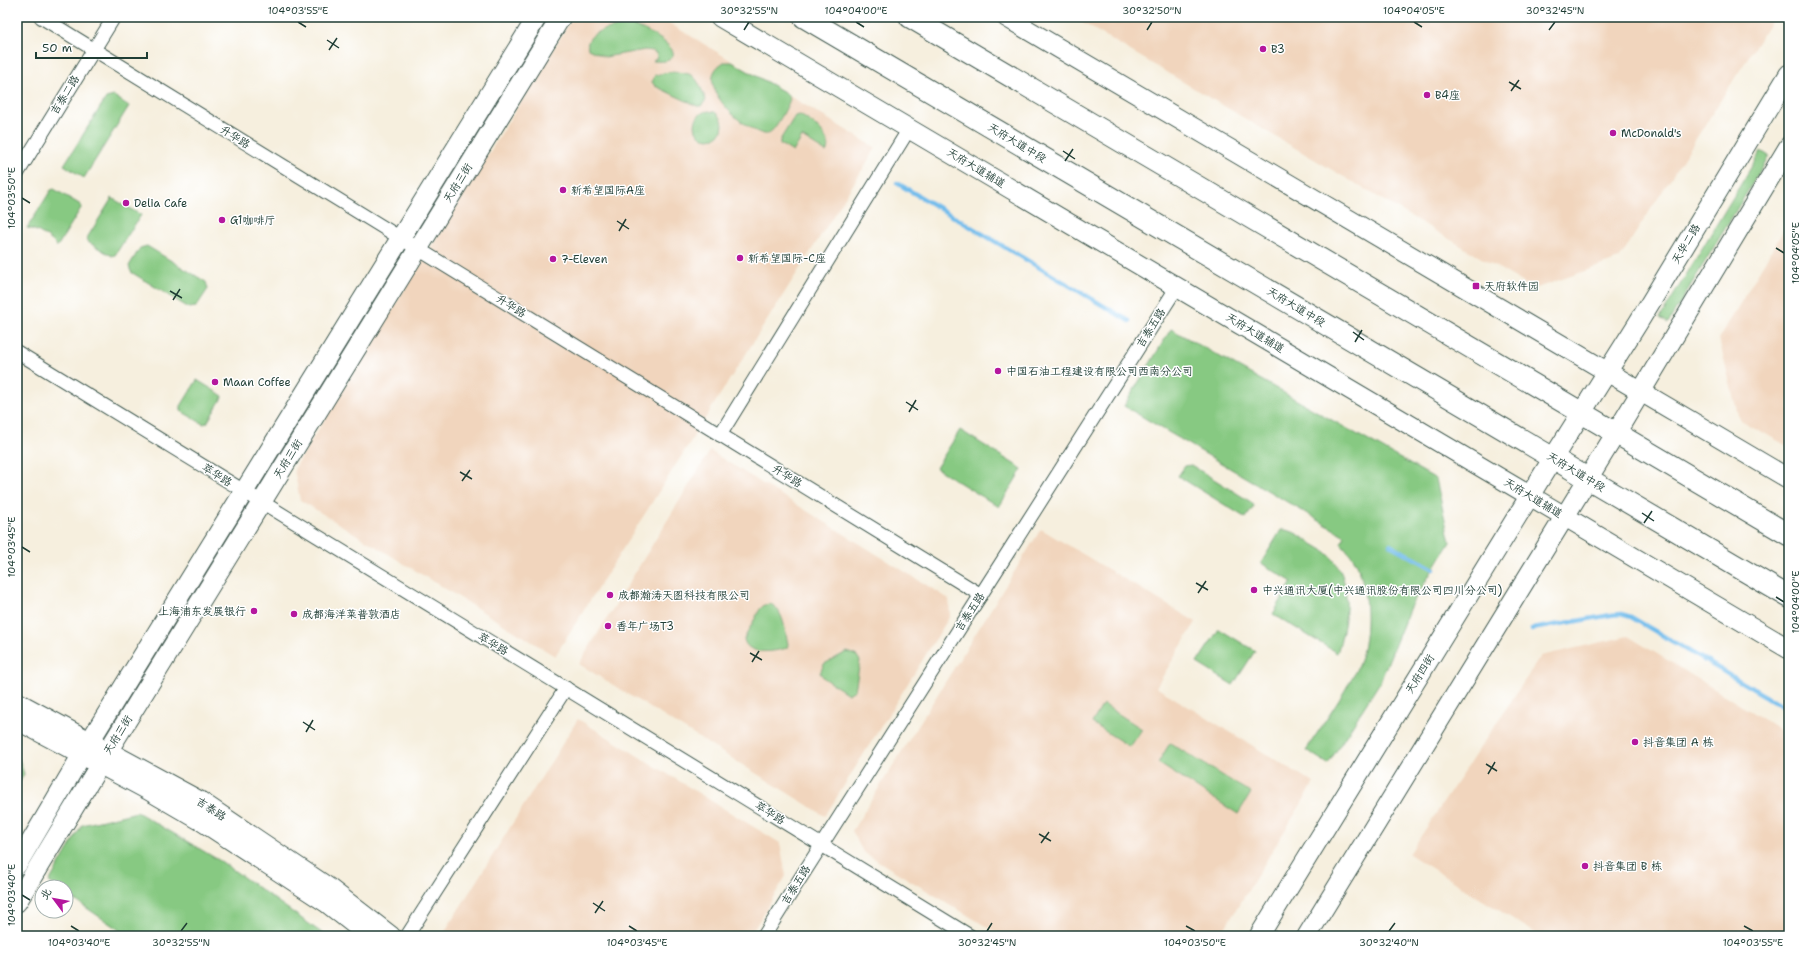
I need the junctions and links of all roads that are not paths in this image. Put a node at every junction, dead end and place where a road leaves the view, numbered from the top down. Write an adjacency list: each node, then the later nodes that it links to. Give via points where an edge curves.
1 (41, 17): 9 (street, 升华路)
2 (114, 17): 9 (street, 吉泰二路)
3 (537, 17): 14 (street, 天府三街)
4 (561, 17): 15 (street, 天府三街)
5 (720, 17): 11 (street, 天府大道辅道)
6 (804, 17): 23 (main road, 天府大道中段)
7 (910, 17): 20 (main road)
8 (1006, 17): 18 (street)
9 (94, 50): 13 (street, 吉泰二路); 14 (street, 升华路)
10 (1789, 74): 18 (street, 天华二路)
11 (909, 129): 16 (street, 天府大道辅道); 22 (street)
12 (1789, 146): 19 (street)
13 (17, 174)
14 (400, 238): 15 (street, 升华路); 26 (street, 天府三街)
15 (418, 249): 22 (street, 升华路); 28 (street, 天府三街)
16 (1177, 287): 27 (street, 天府大道辅道); 31 (street, 吉泰五路)
17 (17, 352): 26 (street, 萃华路)
18 (1607, 372): 19 (street); 20 (street, 天华二路)
19 (1641, 392): 21 (street); 25 (street)
20 (1582, 413): 21 (main road); 23 (street, 天府四街)
21 (1616, 433): 24 (street); 30 (main road)
22 (720, 435): 31 (street, 升华路)
23 (1553, 458): 24 (main road, 天府大道中段); 27 (street, 天府四街)
24 (1588, 479): 29 (street); 32 (main road, 天府大道中段)
25 (1789, 480)
26 (244, 491): 28 (street, 萃华路); 37 (street, 天府三街)
27 (1530, 496): 29 (street, 天府大道辅道); 47 (street, 天府四街)
28 (262, 502): 34 (street, 萃华路); 38 (street, 天府三街)
29 (1565, 516): 33 (street, 天府大道辅道); 48 (street)
30 (1789, 535)
31 (981, 595): 39 (street, 吉泰五路)
32 (1789, 597)
33 (1789, 649)
34 (566, 688): 39 (street, 萃华路); 44 (street)
35 (17, 702): 37 (street, 吉泰路)
36 (17, 720): 37 (street, 吉泰路)
37 (86, 748): 38 (street, 吉泰路); 40 (street, 天府三街)
38 (104, 758): 41 (street, 天府三街); 42 (street, 吉泰路, via 148,790 203,822 327,903); 43 (street, 吉泰路, via 200,801 329,888)
39 (821, 845): 45 (street, 吉泰五路); 46 (street, 萃华路)
40 (17, 865)
41 (17, 902)
42 (369, 936)
43 (391, 936)
44 (407, 936)
45 (764, 936)
46 (970, 936)
47 (1259, 936)
48 (1307, 936)

